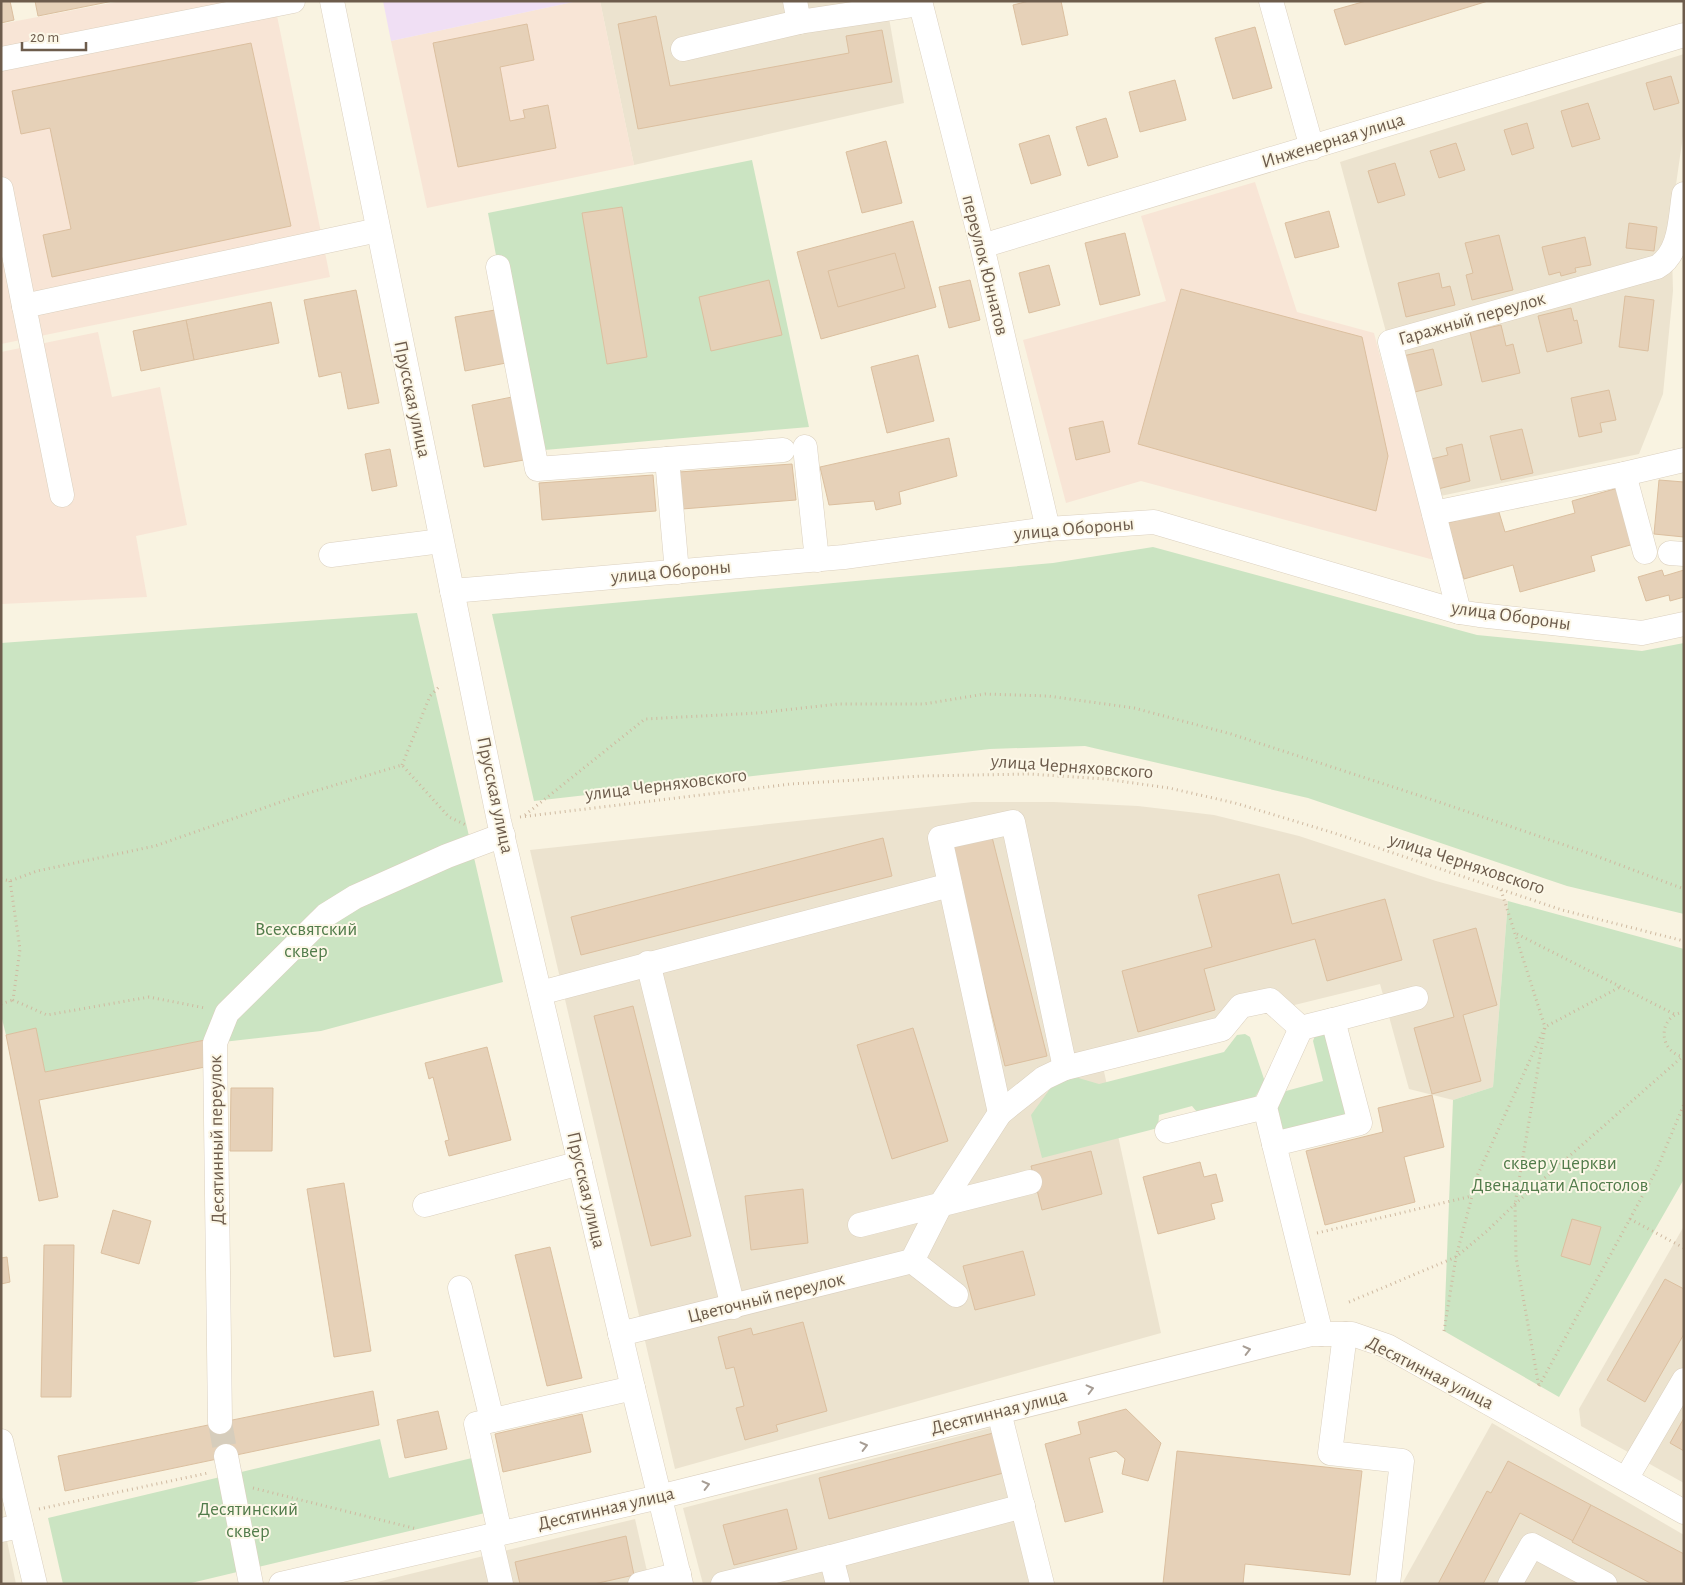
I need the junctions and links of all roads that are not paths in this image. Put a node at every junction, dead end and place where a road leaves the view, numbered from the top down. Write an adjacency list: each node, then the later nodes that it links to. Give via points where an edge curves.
1 (292, 1): 8 (street)
2 (332, 1): 12 (street, Прусская улица)
3 (1271, 1): 9 (street)
4 (920, 2): 5 (street); 13 (street, переулок Юннатов)
5 (797, 11): 7 (street)
6 (1684, 35): 9 (street, Инженерная улица)
7 (682, 49)
8 (1, 59)
9 (1312, 148): 13 (street, Инженерная улица)
10 (1, 189): 15 (street)
11 (1684, 194): 20 (street, Гаражный переулок, via 1675,244 1668,258 1658,267 1390,342)
12 (378, 230): 15 (street); 22 (street, Прусская улица)
13 (982, 246): 21 (street, переулок Юннатов)
14 (498, 267): 16 (street, via 537,469)
15 (24, 306): 19 (street)
16 (667, 459): 25 (street, via 794,449); 26 (street)
17 (1684, 460): 18 (street)
18 (1624, 474): 20 (street); 23 (street)
19 (62, 495)
20 (1434, 513): 28 (street, Гаражный переулок)
21 (1048, 529): 25 (street, улица Обороны); 28 (street, улица Обороны, via 1154,522)
22 (441, 541): 24 (street); 27 (street, Прусская улица)
23 (1644, 552)
24 (331, 555)
25 (817, 560): 26 (street, улица Обороны)
26 (677, 572): 27 (street, улица Обороны)
27 (452, 591): 30 (street, Прусская улица)
28 (1459, 612): 29 (street, улица Обороны, via 1642,633)
29 (1684, 624)
30 (501, 828): 33 (street, Прусская улица); 58 (street, Десятинный переулок, via 326,914 227,1013 215,1043)
31 (950, 885): 32 (street); 37 (street, via 940,838 1013,822); 39 (street)
32 (648, 963): 33 (street); 50 (street)
33 (540, 993): 42 (street, Прусская улица)
34 (1416, 998): 35 (street)
35 (1332, 1020): 36 (street); 41 (street, via 1360,1123)
36 (1301, 1028): 37 (street, via 1270,1000 1241,1006 1222,1030); 38 (street)
37 (1065, 1068): 39 (street, via 1044,1078)
38 (1265, 1107): 40 (street); 41 (street)
39 (1000, 1113): 44 (street)
40 (1167, 1131)
41 (1274, 1144): 52 (street)
42 (580, 1163): 45 (street); 51 (street, Прусская улица)
43 (1030, 1182): 44 (street)
44 (941, 1204): 46 (street); 47 (street)
45 (424, 1205)
46 (860, 1225)
47 (912, 1261): 49 (street); 50 (street, Цветочный переулок)
48 (460, 1288): 57 (street)
49 (956, 1295)
50 (732, 1307): 51 (street, Цветочный переулок)
51 (620, 1334): 55 (street, Прусская улица)
52 (1321, 1334): 53 (street, Десятинная улица); 56 (street, Десятинная улица, one-way to 52)
53 (1345, 1334): 61 (street, Десятинная улица, via 1386,1346); 77 (street, via 1330,1452 1402,1461)
54 (1682, 1387): 61 (street)
55 (633, 1388): 57 (street); 62 (street, Прусская улица)
56 (999, 1412): 62 (street, Десятинная улица, one-way to 56); 63 (street)
57 (492, 1420): 66 (street, via 476,1424)
58 (220, 1422)
59 (3, 1455): 65 (street)
60 (229, 1469): 71 (street)
61 (1626, 1479): 64 (street, Десятинная улица)
62 (659, 1497): 66 (street, Десятинная улица); 68 (street, Прусская улица)
63 (1023, 1506): 67 (street); 69 (street)
64 (1684, 1512)
65 (14, 1523): 70 (street)
66 (495, 1534): 72 (street, Десятинная улица); 73 (street)
67 (831, 1556): 75 (street); 76 (street)
68 (680, 1579): 74 (street)
69 (1037, 1582)
70 (35, 1584)
71 (251, 1584)
72 (281, 1584)
73 (500, 1584)
74 (640, 1584)
75 (723, 1584)
76 (838, 1584)
77 (1388, 1584)
78 (1510, 1584): 79 (street, via 1532,1545)
79 (1605, 1584)

